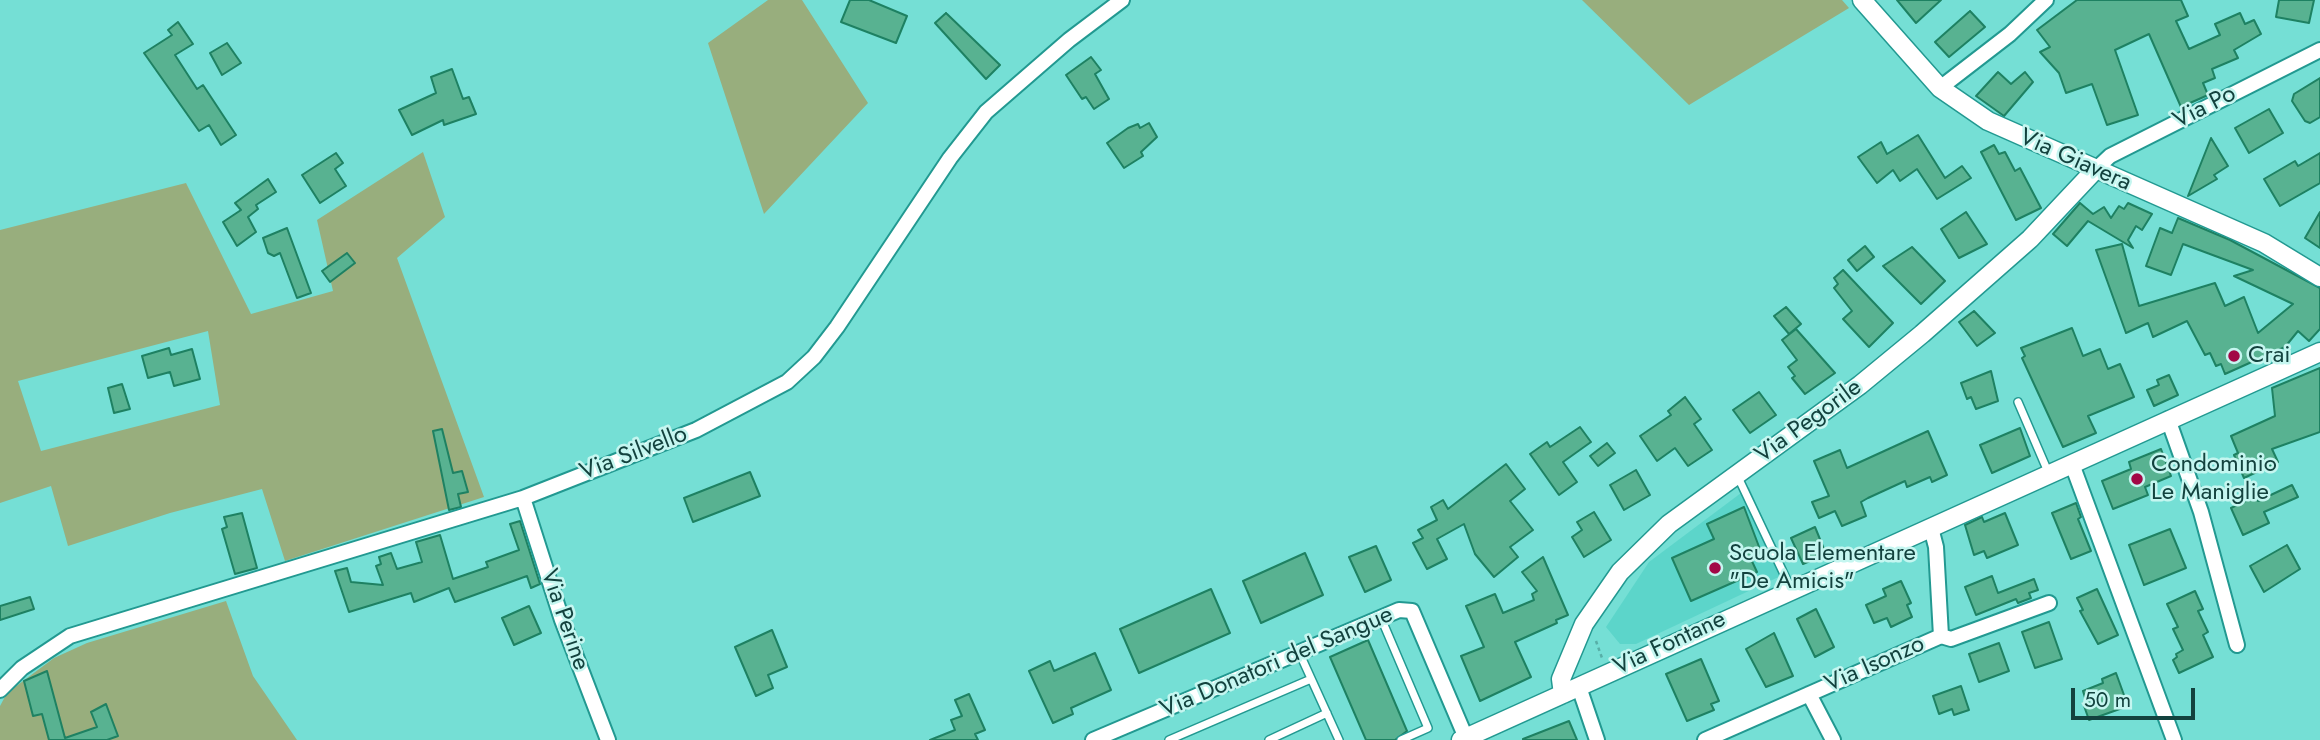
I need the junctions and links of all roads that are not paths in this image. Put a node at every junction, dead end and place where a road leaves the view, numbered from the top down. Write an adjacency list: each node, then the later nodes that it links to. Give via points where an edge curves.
1 (1122, 0): 14 (street, Via Silvello, via 986,112 837,327 787,382 696,430)
2 (1862, 0): 5 (street, Via Giavera)
3 (2046, 0): 5 (street)
4 (2320, 50): 6 (street, Via Po, via 2110,156)
5 (1940, 88): 6 (street, Via Giavera, via 1988,121)
6 (2094, 170): 7 (street, Via Giavera, via 2264,243); 12 (street, Via Pegorile, via 2030,240 1922,334)
7 (2320, 277)
8 (2320, 352): 10 (street, Via Fontane)
9 (2018, 402): 13 (lane)
10 (2168, 419): 11 (street, Via Fontane); 20 (street, via 2201,512)
11 (2071, 464): 13 (street, Via Fontane); 37 (street)
12 (1737, 474): 16 (lane); 24 (street, Via Pegorile, via 1669,524 1620,572 1584,624 1561,679)
13 (2049, 474): 15 (street, Via Fontane)
14 (523, 498): 23 (street, Via Silvello, via 70,636 22,668); 28 (street, Via Perine, via 562,620)
15 (1931, 528): 16 (street, Via Fontane); 19 (street, Via Isonzo)
16 (1792, 592): 24 (street, Via Fontane)
17 (2049, 603): 19 (street, Via Isonzo, via 1951,639)
18 (1381, 618): 21 (street, Via Donatori del Sangue); 27 (street, Via Donatori del Sangue, via 1399,610 1412,611); 33 (lane, via 1428,728)
19 (1941, 636): 25 (street, Via Isonzo)
20 (2237, 645)
21 (1299, 652): 22 (lane); 29 (street, Via Donatori del Sangue)
22 (1311, 679): 26 (lane); 30 (lane)
23 (0, 690)
24 (1571, 690): 27 (street, Via Fontane); 34 (street)
25 (1809, 694): 35 (street, Via Isonzo); 36 (street, Via Isonzo)
26 (1327, 713): 31 (lane); 32 (lane)
27 (1464, 739)
28 (608, 740)
29 (1093, 740)
30 (1169, 740)
31 (1269, 740)
32 (1339, 740)
33 (1401, 740)
34 (1597, 740)
35 (1705, 740)
36 (1833, 740)
37 (2174, 740)

